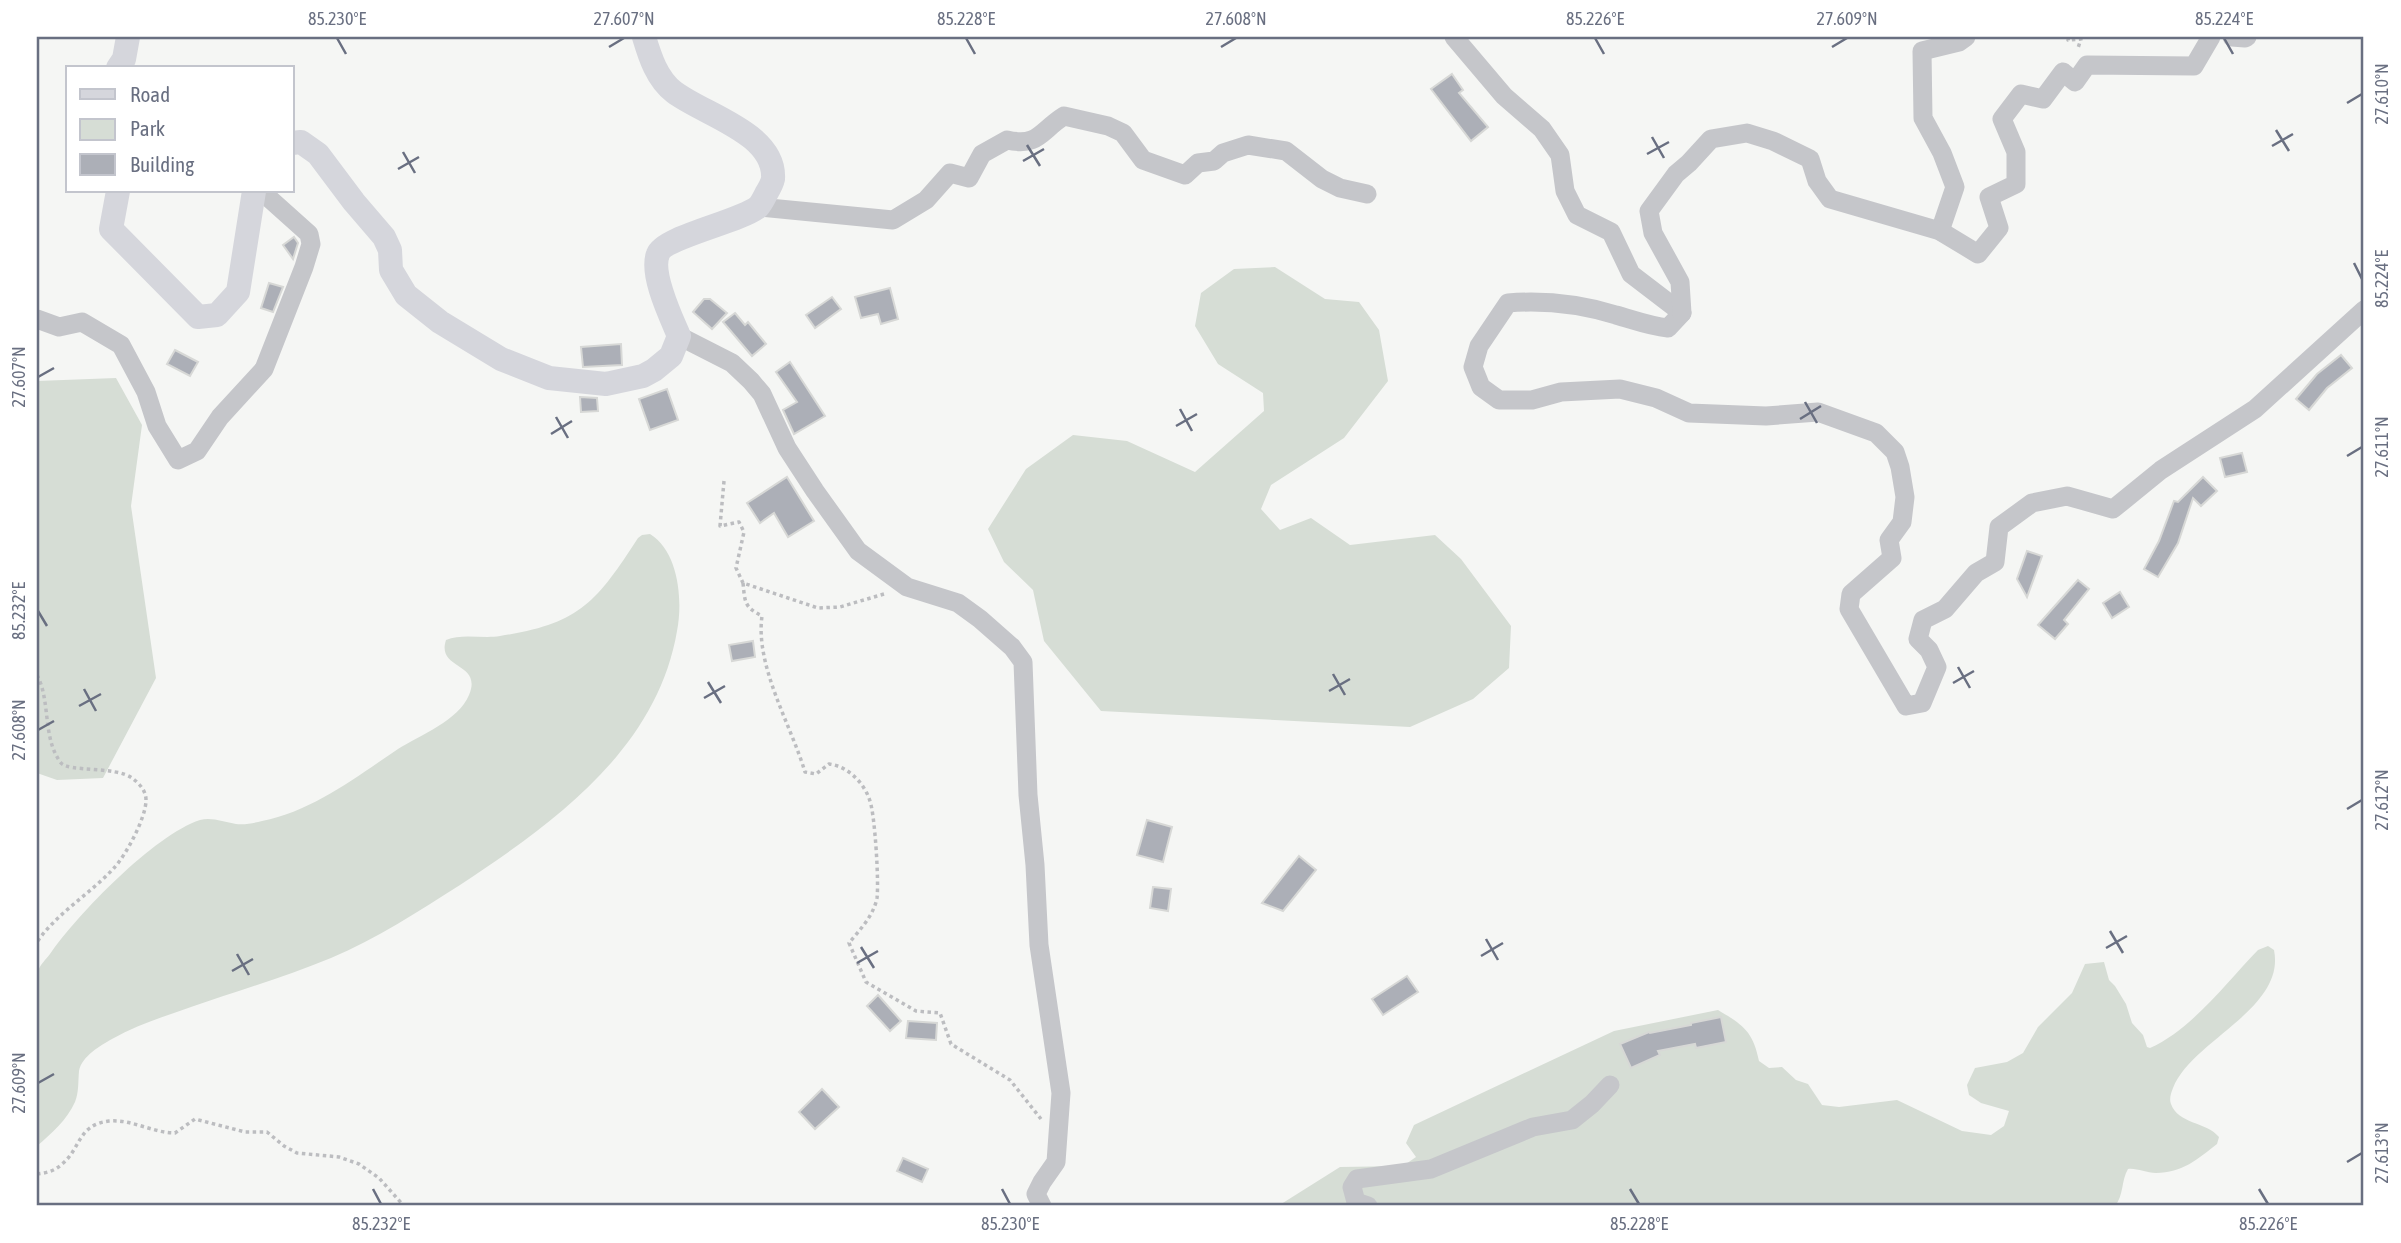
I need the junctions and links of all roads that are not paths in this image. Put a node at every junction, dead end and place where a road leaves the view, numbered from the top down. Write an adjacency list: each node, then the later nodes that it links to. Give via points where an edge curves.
1 (128, 37): 8 (main road)
2 (644, 37): 14 (main road, via 660,78 673,92 760,144 772,165 773,182)
3 (1454, 37): 17 (street, via 1554,146 1560,155 1565,191 1577,215 1611,232 1631,274)
4 (1966, 37): 15 (street, via 1923,51 1923,118 1955,187)
5 (2211, 37): 15 (street, via 2194,66 2087,65 2075,82 2063,72 2043,99 2021,94 2002,119 2016,152 2016,184 1989,197 1999,228 1978,254)
6 (2232, 37): 7 (street)
7 (2247, 37)
8 (119, 66)
9 (294, 143): 19 (main road, via 301,142 318,154 384,237 391,270 406,295 501,359 549,378 606,384 654,370 671,356)
10 (118, 192): 11 (main road, via 111,229 198,317 217,315 238,292)
11 (254, 192)
12 (262, 192): 18 (street, via 309,234 310,244 264,369 220,417 197,451 178,460 157,426 146,392 121,345 82,322 59,327)
13 (1367, 194): 14 (street, via 1322,179 1286,151 1248,145 1214,161 1198,163 1185,175 1143,160 1123,133 1064,116 1050,124 1041,137 1023,144 1007,140 982,154 969,178 950,173 926,200 893,220)
14 (759, 207): 19 (main road, via 665,244 658,254 658,277)
15 (1940, 231): 17 (street, via 1830,199 1817,181 1810,159 1773,141 1747,133 1711,139 1676,174 1650,211 1653,233 1680,282)
16 (2364, 310): 17 (street, via 2255,410 2161,470 2113,509 2067,496 2032,503 1999,527 1995,562 1976,573 1945,609 1923,620 1918,639 1937,667 1922,703 1906,706 1849,609 1851,594 1892,558 1888,540 1902,522 1905,497 1900,467 1895,452 1876,433 1818,412 1766,416 1689,413 1620,389 1499,400 1481,387 1473,367 1479,346 1508,303 1571,304 1668,328)
17 (1682, 313)
18 (37, 319)
19 (679, 336): 21 (street, via 732,363 762,394 786,448 858,551 907,587 958,603 1012,647 1023,662 1039,946 1061,1093 1056,1162 1036,1194)
20 (1610, 1085): 22 (street, via 1572,1120 1533,1127 1431,1168 1357,1179 1352,1186 1356,1202)
21 (1042, 1206)
22 (1368, 1206)

